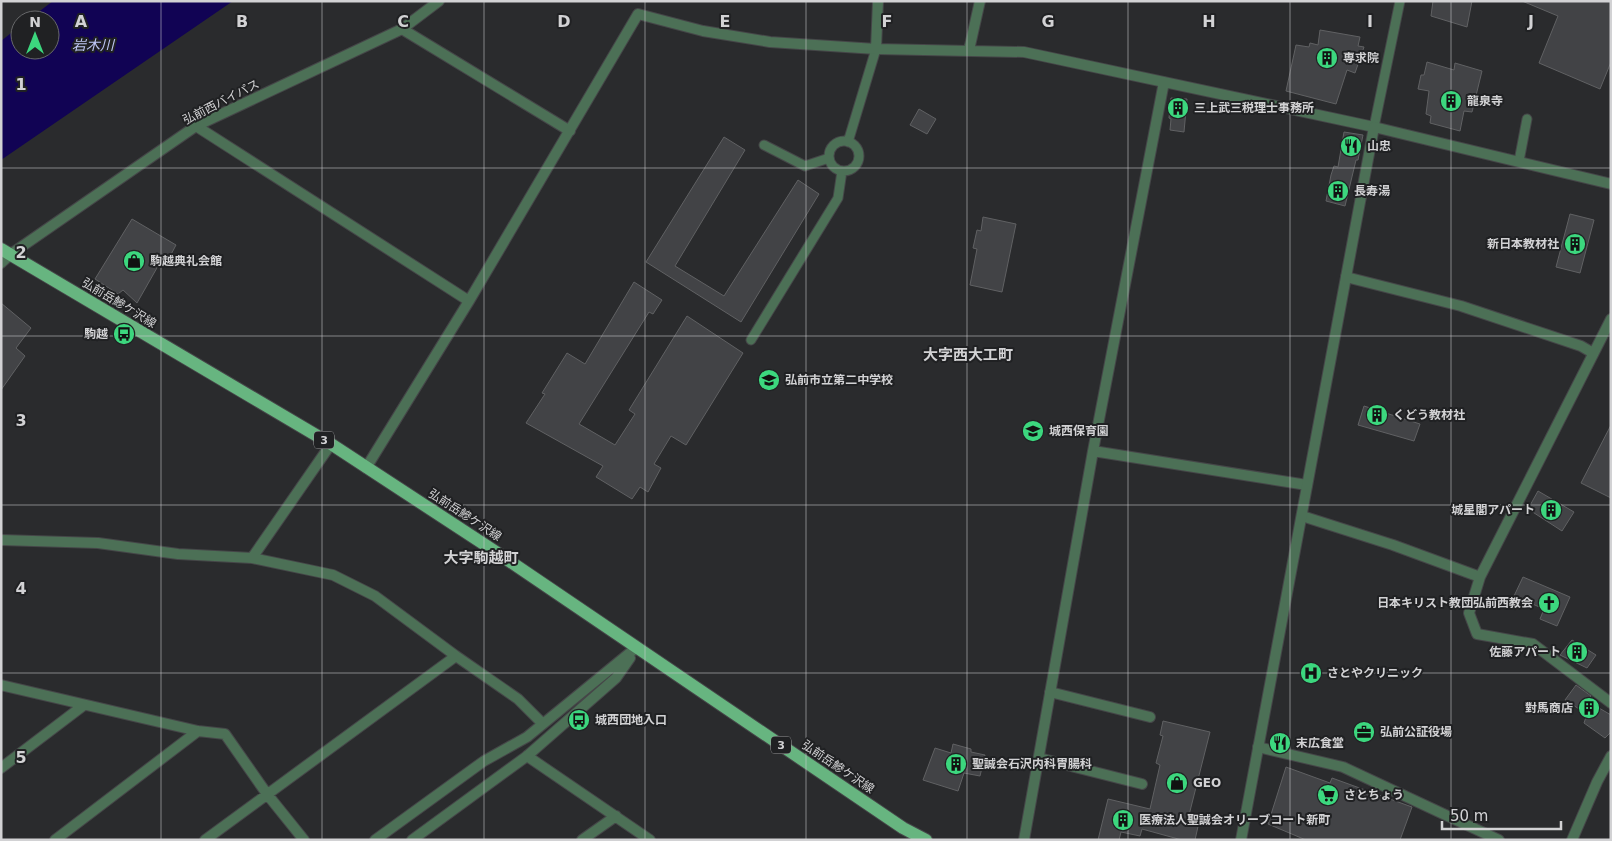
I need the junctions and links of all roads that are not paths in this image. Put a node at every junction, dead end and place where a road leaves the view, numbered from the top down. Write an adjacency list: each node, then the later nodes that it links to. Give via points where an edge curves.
1 (440, 1): 5 (street, 弘前西バイパス)
2 (878, 1): 6 (street)
3 (980, 1): 7 (street)
4 (1400, 1): 11 (lane)
5 (402, 29): 10 (street, 弘前西バイパス); 12 (street)
6 (876, 49): 7 (street); 12 (street, via 770,42 703,31 638,14); 13 (lane)
7 (969, 50): 8 (street, via 1024,52)
8 (1164, 82): 11 (street); 27 (street)
9 (1527, 119): 16 (lane)
10 (196, 126): 19 (street, 弘前西バイパス); 22 (street)
11 (1374, 127): 16 (street); 21 (street)
12 (570, 131): 22 (street)
13 (848, 142): 15 (lane, via 834,145); 17 (lane, via 856,147 859,157 855,166)
14 (764, 145): 15 (lane, via 805,166)
15 (829, 158): 17 (lane, via 834,167)
16 (1519, 161): 18 (street)
17 (842, 171): 24 (lane, via 838,198)
18 (1611, 184)
19 (6, 252): 20 (street, 弘前西バイパス); 26 (main road, 弘前岳鰺ケ沢線 / 3)
20 (1, 263)
21 (1346, 277): 25 (street, via 1462,306); 29 (street)
22 (469, 301): 28 (street)
23 (1611, 319): 25 (street)
24 (751, 340)
25 (1593, 353): 33 (street)
26 (331, 444): 28 (main road, 弘前岳鰺ケ沢線 / 3); 32 (street)
27 (1092, 451): 29 (street); 37 (street)
28 (366, 468): 34 (main road, 弘前岳鰺ケ沢線 / 3)
29 (1307, 485): 30 (street)
30 (1302, 516): 33 (street); 43 (street)
31 (1, 540): 32 (street, via 98,543 178,554)
32 (252, 558): 35 (street, via 333,575 375,596)
33 (1480, 577): 38 (street, via 1469,613 1477,634 1533,644)
34 (637, 647): 41 (street); 44 (street, via 616,678); 58 (main road, 弘前岳鰺ケ沢線 / 3, via 903,828)
35 (456, 656): 41 (street, via 518,699); 49 (street)
36 (1, 686): 39 (street)
37 (1050, 692): 40 (street); 46 (street)
38 (1611, 702)
39 (84, 705): 42 (street); 47 (street)
40 (1150, 717)
41 (542, 723): 54 (street, via 527,737 484,761)
42 (198, 732): 49 (street, via 225,734); 51 (street)
43 (1258, 747): 60 (street); 61 (street, via 1343,767)
44 (526, 756): 50 (street); 55 (street)
45 (1611, 756): 62 (street)
46 (1039, 758): 48 (street); 59 (street)
47 (1, 768)
48 (1142, 784)
49 (268, 794): 52 (street); 53 (street)
50 (616, 816): 56 (street); 57 (street)
51 (55, 840)
52 (205, 840)
53 (304, 840)
54 (375, 840)
55 (412, 840)
56 (582, 840)
57 (650, 840)
58 (926, 840)
59 (1024, 840)
60 (1241, 840)
61 (1499, 840)
62 (1572, 840)

